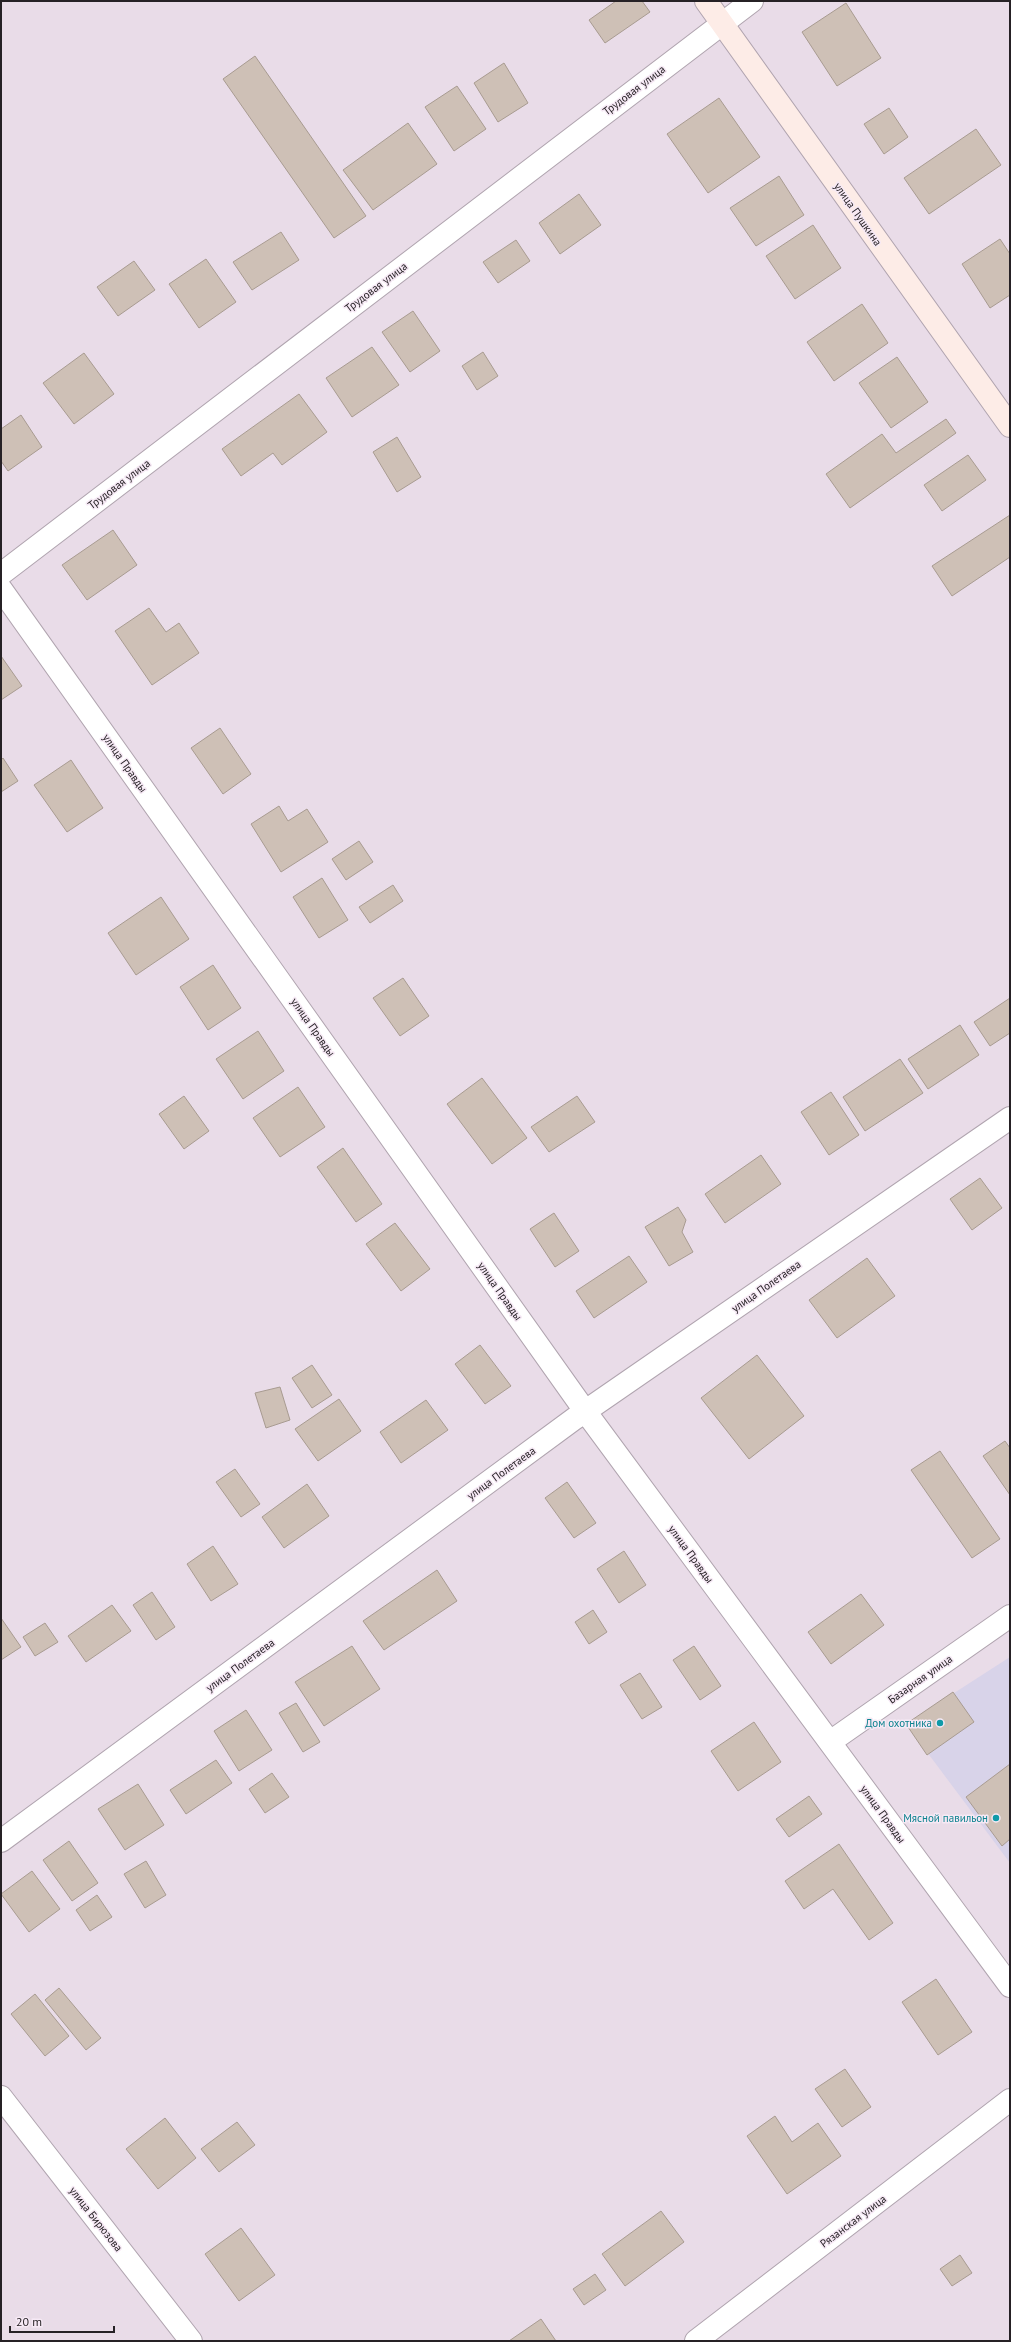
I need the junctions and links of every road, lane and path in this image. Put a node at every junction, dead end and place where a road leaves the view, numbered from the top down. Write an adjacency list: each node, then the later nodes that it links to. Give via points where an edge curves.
1 (706, 1): 3 (main road, улица Пушкина)
2 (752, 1): 3 (street, Трудовая улица)
3 (722, 23): 4 (main road, улица Пушкина); 5 (street, Трудовая улица)
4 (1010, 426)
5 (1, 574)
6 (1, 589): 8 (street, улица Правды)
7 (1010, 1118): 8 (street, улица Полетаева)
8 (585, 1411): 10 (street, улица Правды); 11 (street, улица Полетаева)
9 (1010, 1616): 10 (street, Базарная улица)
10 (830, 1742): 12 (street, улица Правды)
11 (1, 1841)
12 (1010, 1986)
13 (1, 2097): 15 (street, улица Бирюзова)
14 (1010, 2100): 16 (street, Рязанская улица)
15 (191, 2341)
16 (696, 2341)

